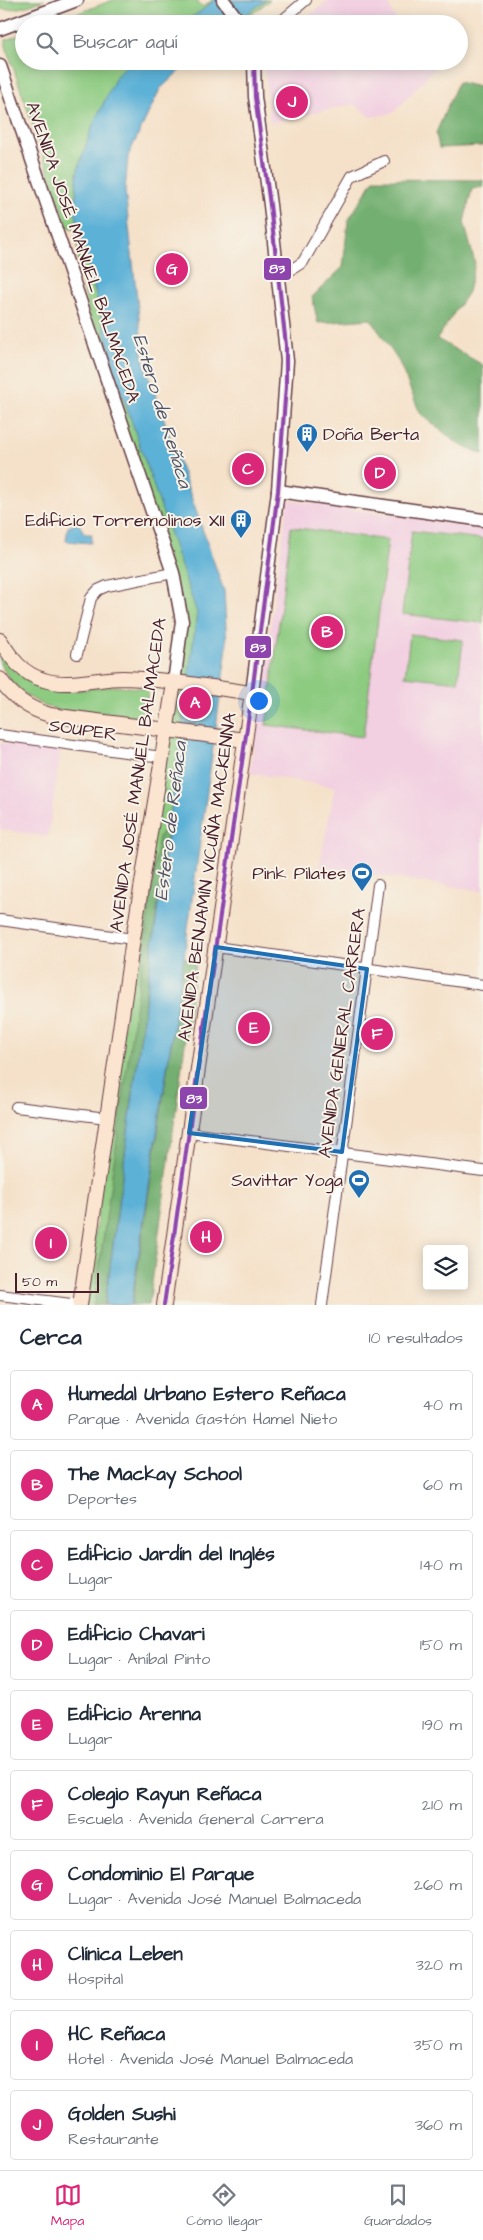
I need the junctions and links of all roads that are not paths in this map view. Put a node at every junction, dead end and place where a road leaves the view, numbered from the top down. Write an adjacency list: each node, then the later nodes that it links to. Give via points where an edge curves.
1 (77, 0): 4 (street)
2 (223, 0): 5 (street)
3 (306, 0): 6 (street)
4 (37, 15)
5 (234, 15)
6 (288, 15)
7 (15, 23): 8 (street)
8 (0, 29)
9 (0, 66): 15 (street, AVENIDA JOSÉ MANUEL BALMACEDA)
10 (254, 70): 12 (street, AVENIDA BENJAMÍN VICUÑA MACKENNA)
11 (384, 161): 12 (street, via 352,176 304,262)
12 (278, 274): 13 (street, AVENIDA BENJAMÍN VICUÑA MACKENNA, via 287,374)
13 (278, 491): 14 (street); 20 (street, AVENIDA BENJAMÍN VICUÑA MACKENNA)
14 (483, 520)
15 (173, 573): 17 (street, via 98,590 91,598); 19 (street, AVENIDA JOSÉ MANUEL BALMACEDA, via 182,621)
16 (0, 640): 19 (main road, via 20,667 44,680 63,683 125,678)
17 (77, 654)
18 (0, 678): 21 (main road, via 19,700 44,713 67,719)
19 (179, 683): 20 (main road); 21 (main road, AVENIDA JOSÉ MANUEL BALMACEDA)
20 (252, 693): 23 (main road, AVENIDA BENJAMÍN VICUÑA MACKENNA)
21 (171, 730): 23 (main road); 24 (main road, AVENIDA JOSÉ MANUEL BALMACEDA)
22 (0, 735): 24 (street, SOUPER)
23 (245, 740): 28 (main road, AVENIDA BENJAMÍN VICUÑA MACKENNA)
24 (162, 758): 27 (main road, AVENIDA JOSÉ MANUEL BALMACEDA)
25 (378, 885): 29 (street, AVENIDA GENERAL CARRERA)
26 (0, 920): 27 (street)
27 (133, 939): 32 (main road, AVENIDA JOSÉ MANUEL BALMACEDA)
28 (216, 947): 29 (street); 33 (main road, AVENIDA BENJAMÍN VICUÑA MACKENNA)
29 (367, 970): 30 (street); 34 (street, AVENIDA GENERAL CARRERA)
30 (483, 985)
31 (16, 1107): 32 (street)
32 (107, 1118): 37 (main road, AVENIDA JOSÉ MANUEL BALMACEDA)
33 (189, 1132): 34 (street); 38 (main road, AVENIDA BENJAMÍN VICUÑA MACKENNA)
34 (342, 1152): 35 (street); 39 (street, AVENIDA GENERAL CARRERA)
35 (483, 1171)
36 (0, 1295): 37 (street)
37 (80, 1305)
38 (164, 1305)
39 (322, 1305)

